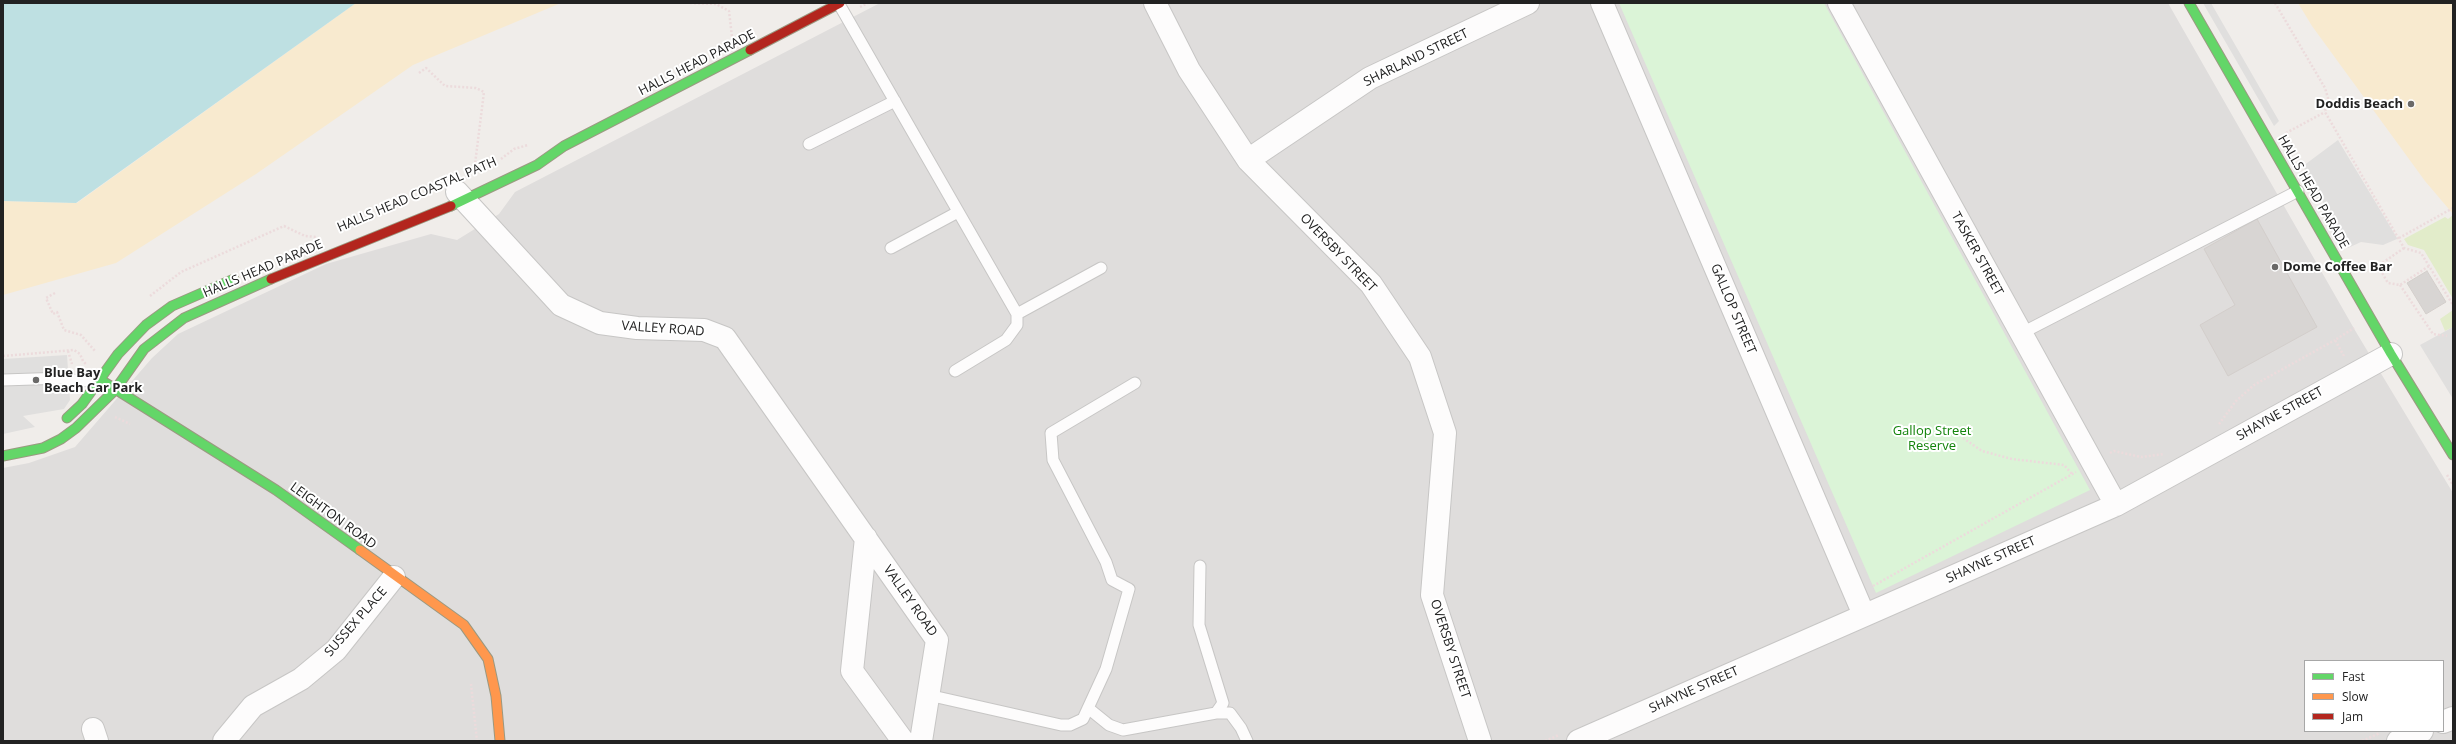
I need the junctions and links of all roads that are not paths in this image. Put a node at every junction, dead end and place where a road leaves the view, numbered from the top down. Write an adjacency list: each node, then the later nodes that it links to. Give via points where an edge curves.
1 (840, 3): 7 (lane); 9 (street, HALLS HEAD PARADE)
2 (1155, 3): 11 (street, OVERSBY STREET, via 1189,70)
3 (1528, 3): 11 (street, SHARLAND STREET, via 1370,78)
4 (1602, 3): 40 (street, GALLOP STREET)
5 (1839, 3): 19 (street, TASKER STREET)
6 (2189, 3): 13 (street, HALLS HEAD PARADE)
7 (895, 101): 8 (lane); 14 (lane)
8 (809, 144)
9 (564, 146): 10 (street, HALLS HEAD PARADE); 12 (street, HALLS HEAD PARADE, via 537,165)
10 (536, 154)
11 (1248, 160): 52 (street, OVERSBY STREET, via 1371,284 1420,357 1445,433 1432,595)
12 (460, 190): 26 (street, HALLS HEAD PARADE, via 184,318 144,349); 36 (street, VALLEY ROAD, via 561,305 600,323 637,328 704,330 725,338)
13 (2298, 191): 19 (lane); 20 (street, HALLS HEAD PARADE)
14 (958, 212): 15 (lane); 18 (lane)
15 (891, 248)
16 (1101, 268): 18 (lane)
17 (243, 276): 23 (street, HALLS HEAD PARADE, via 172,306 146,325 118,354)
18 (1017, 314): 21 (lane, via 1017,325 1006,340)
19 (2020, 334): 35 (street, TASKER STREET)
20 (2392, 354): 33 (street, HALLS HEAD PARADE); 35 (street, SHAYNE STREET)
21 (955, 371)
22 (3, 380): 24 (lane, via 64,378)
23 (100, 380): 24 (lane); 26 (street, LEIGHTON ROAD); 27 (street, HALLS HEAD PARADE)
24 (78, 381): 27 (lane)
25 (1135, 382): 43 (lane, via 1051,432 1053,460 1106,562 1112,580 1129,589 1106,668)
26 (115, 390): 28 (street, HALLS HEAD PARADE); 32 (street, LEIGHTON ROAD, via 151,410)
27 (90, 393): 28 (street); 30 (street, HALLS HEAD PARADE)
28 (103, 403): 29 (street); 34 (street, HALLS HEAD PARADE, via 61,439 43,448)
29 (112, 406)
30 (63, 423)
31 (160, 429): 32 (street, LEIGHTON ROAD)
32 (213, 451): 38 (street, LEIGHTON ROAD, via 276,490)
33 (2453, 455)
34 (3, 456)
35 (2116, 505): 40 (street, SHAYNE STREET)
36 (866, 538): 42 (street, VALLEY ROAD, via 937,640); 49 (street, VALLEY ROAD, via 852,671)
37 (1200, 566): 44 (lane, via 1200,625 1223,703)
38 (394, 577): 39 (street, LEIGHTON ROAD); 47 (street, SUSSEX PLACE, via 336,650 301,679 253,706)
39 (437, 605): 41 (street, LEIGHTON ROAD, via 460,632); 48 (street, LEIGHTON ROAD, via 464,625 488,659 496,696)
40 (1864, 615): 46 (street, SHAYNE STREET)
41 (475, 657)
42 (928, 695): 43 (lane, via 1061,725 1070,725 1083,719); 50 (street, VALLEY ROAD)
43 (1088, 708): 44 (lane, via 1109,725 1123,730)
44 (1216, 713): 51 (lane, via 1230,713)
45 (2420, 732): 53 (street)
46 (1572, 736)
47 (224, 741)
48 (500, 741)
49 (903, 741)
50 (921, 741)
51 (1247, 741)
52 (1480, 741)
53 (2398, 741)

